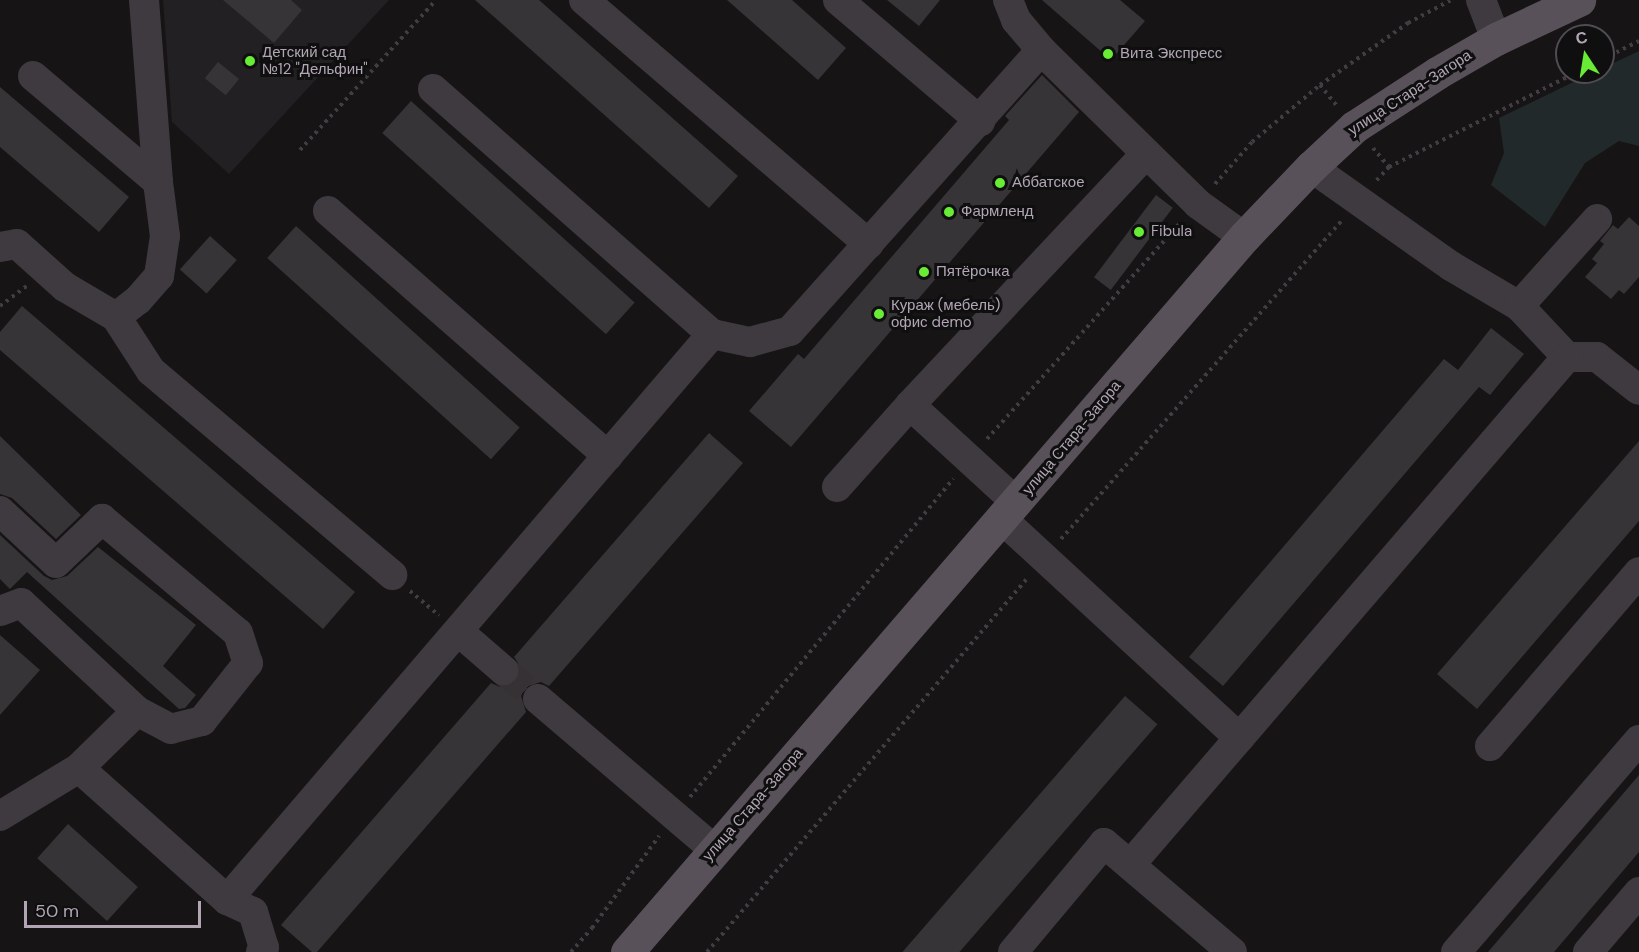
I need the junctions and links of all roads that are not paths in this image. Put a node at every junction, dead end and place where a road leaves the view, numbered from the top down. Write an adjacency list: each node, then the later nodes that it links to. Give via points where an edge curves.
1 (144, 0): 14 (lane)
2 (584, 0): 18 (lane)
3 (838, 0): 11 (lane)
4 (1008, 0): 8 (lane, via 1016,20)
5 (1480, 0): 7 (lane)
6 (1565, 3): 7 (main road, улица Стара-Загора)
7 (1496, 39): 13 (main road, улица Стара-Загора, via 1354,127)
8 (1041, 50): 11 (lane); 12 (lane)
9 (33, 76): 14 (lane)
10 (433, 89): 22 (lane)
11 (980, 121): 18 (lane)
12 (1146, 154): 17 (lane, via 1197,204); 25 (lane)
13 (1311, 167): 17 (main road, улица Стара-Загора); 20 (lane, via 1451,266)
14 (158, 182): 21 (lane, via 165,236 159,276)
15 (328, 211): 26 (lane)
16 (1597, 219): 20 (lane)
17 (1244, 237): 29 (main road, улица Стара-Загора)
18 (869, 244): 22 (lane, via 790,331 750,342)
19 (0, 247): 21 (lane, via 16,244 65,287)
20 (1519, 306): 23 (lane)
21 (116, 317): 31 (lane, via 151,371)
22 (712, 334): 26 (lane)
23 (1567, 357): 24 (lane, via 1597,357); 37 (lane)
24 (1639, 390)
25 (910, 405): 27 (lane); 29 (lane)
26 (608, 456): 33 (lane)
27 (837, 487)
28 (0, 511): 36 (lane, via 56,563 102,519 238,633 248,663 202,721 171,729)
29 (1010, 511): 37 (lane, via 1044,558); 42 (main road, улица Стара-Загора)
30 (1639, 572): 39 (lane)
31 (392, 575)
32 (0, 611): 36 (lane, via 21,603)
33 (458, 631): 34 (lane); 45 (lane)
34 (503, 670)
35 (537, 699): 42 (lane)
36 (137, 711): 40 (lane)
37 (1239, 738): 43 (lane)
38 (1639, 740): 50 (lane)
39 (1490, 746)
40 (79, 768): 41 (lane); 45 (lane)
41 (0, 816)
42 (715, 850): 47 (main road, улица Стара-Загора)
43 (1130, 865): 48 (lane, via 1104,843); 49 (lane)
44 (1639, 892): 51 (lane)
45 (227, 900): 46 (lane, via 253,912 264,947)
46 (261, 952)
47 (627, 952)
48 (1013, 952)
49 (1232, 952)
50 (1456, 952)
51 (1588, 952)

